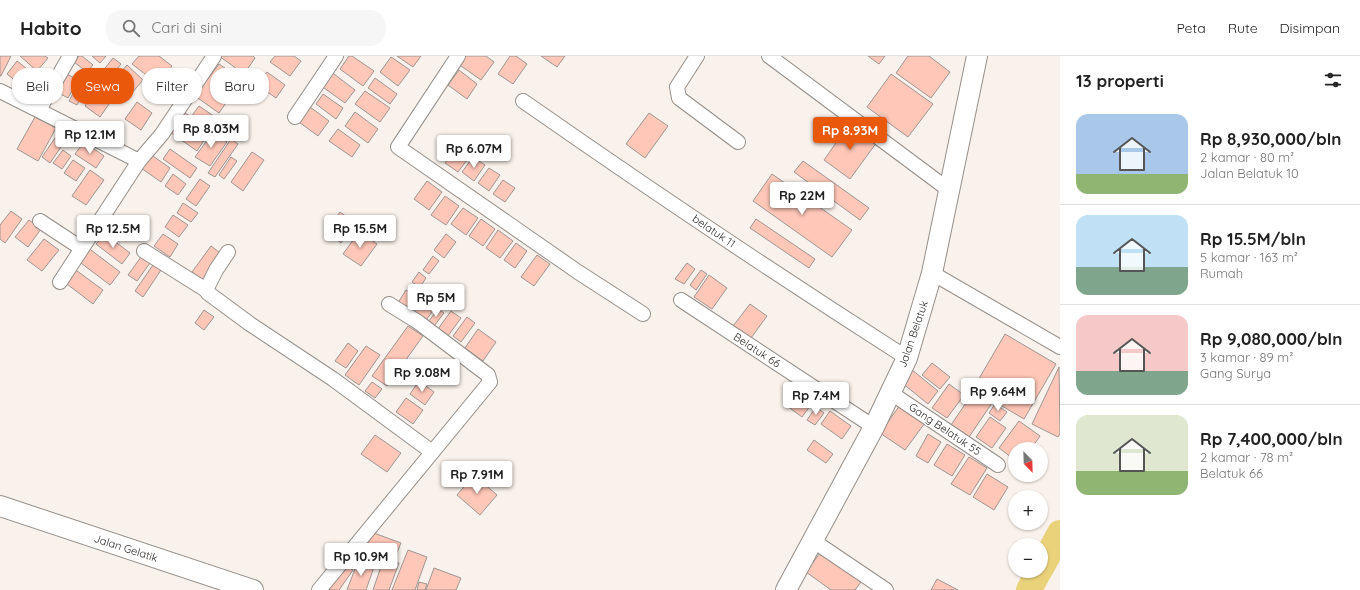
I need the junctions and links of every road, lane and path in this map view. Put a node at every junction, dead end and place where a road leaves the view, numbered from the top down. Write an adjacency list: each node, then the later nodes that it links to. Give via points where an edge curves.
1 (70, 56): 10 (street)
2 (214, 56): 13 (street, via 162,134)
3 (336, 56): 11 (street)
4 (458, 56): 24 (street, via 398,147)
5 (697, 56): 12 (street, via 677,87 679,98)
6 (769, 56): 14 (street)
7 (972, 58): 14 (street, Jalan Belatuk)
8 (0, 91): 10 (street)
9 (523, 101): 26 (street, belatuk 11)
10 (39, 110): 13 (street)
11 (294, 117)
12 (738, 142)
13 (139, 161): 16 (street)
14 (949, 190): 19 (street, Jalan Belatuk)
15 (40, 221): 16 (street)
16 (81, 248): 20 (street)
17 (144, 251): 21 (street)
18 (228, 252): 21 (street)
19 (932, 273): 25 (street); 26 (street, Jalan Belatuk)
20 (60, 282)
21 (206, 290): 29 (street, via 250,324 334,379)
22 (681, 300): 28 (street, Belatuk 66)
23 (389, 304): 29 (street, via 418,322 488,375 490,380)
24 (643, 314)
25 (1060, 347)
26 (907, 358): 27 (street, Jalan Belatuk)
27 (891, 392): 28 (street, Jalan Belatuk); 30 (street, Gang Belatuk 55)
28 (874, 427): 32 (street, Jalan Belatuk)
29 (432, 452): 34 (street)
30 (998, 465)
31 (0, 506): 33 (street, Jalan Gelatik)
32 (812, 540): 35 (street, Jalan Belatuk); 36 (street)
33 (253, 590)
34 (319, 590)
35 (786, 590)
36 (886, 590)

